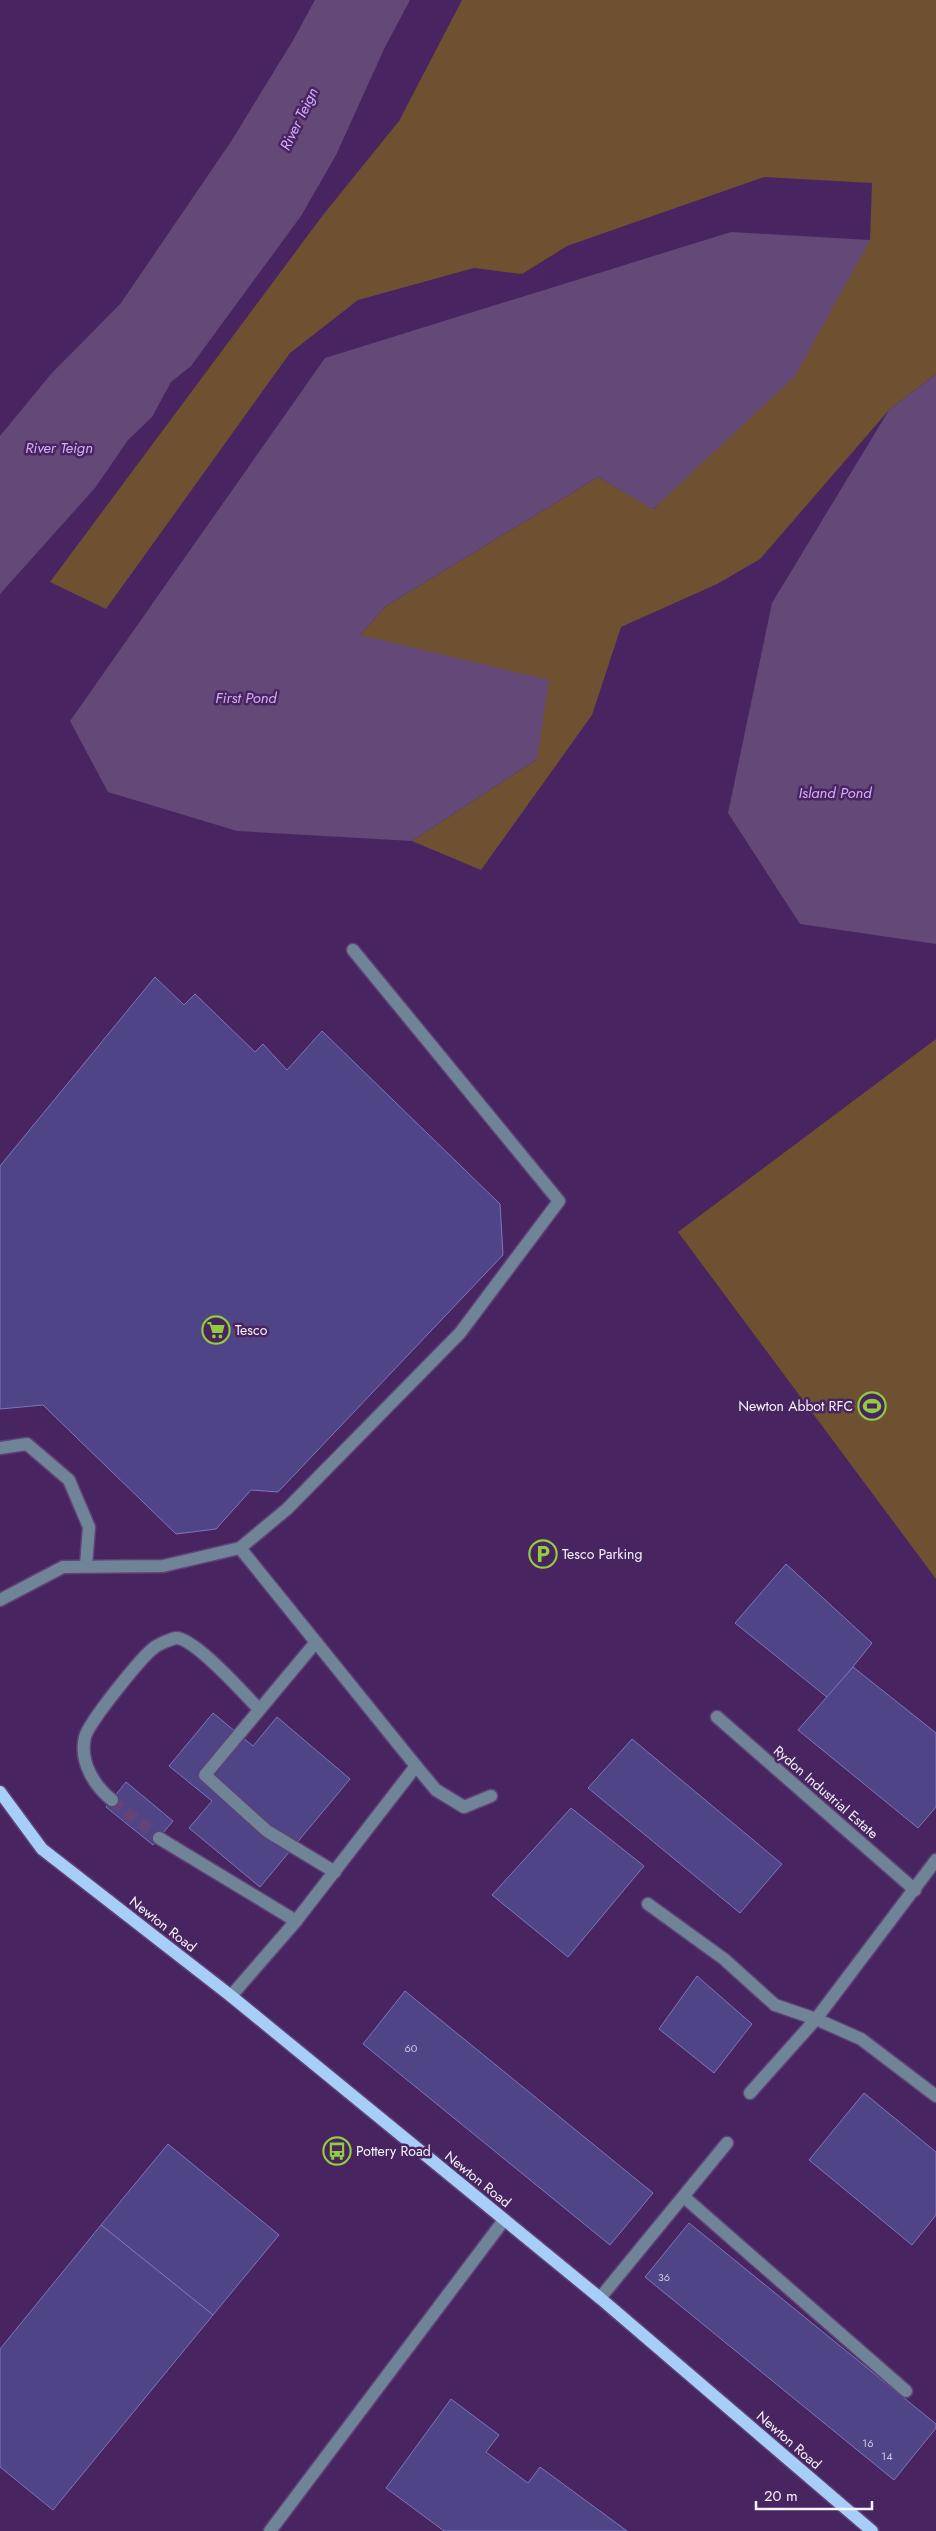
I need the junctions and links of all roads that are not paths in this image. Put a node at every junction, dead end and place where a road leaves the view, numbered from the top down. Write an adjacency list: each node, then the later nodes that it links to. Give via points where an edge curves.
1 (354, 950): 3 (street, via 559,1202 460,1333 287,1509)
2 (0, 1448): 4 (street, via 27,1444 69,1480 89,1527)
3 (240, 1548): 4 (street, via 164,1566); 6 (street)
4 (86, 1566): 5 (street, via 63,1567)
5 (0, 1600)
6 (316, 1642): 7 (street); 9 (street)
7 (259, 1709): 12 (street, via 193,1643 176,1638 155,1647 98,1713 85,1737 86,1763 99,1790); 15 (street, via 205,1775 267,1830)
8 (717, 1717): 16 (street, Rydon Industrial Estate)
9 (416, 1766): 11 (street, via 436,1790 464,1807); 15 (street)
10 (0, 1792): 19 (main road, Newton Road, via 42,1849)
11 (491, 1796)
12 (112, 1800)
13 (159, 1838): 18 (street)
14 (936, 1860): 16 (street)
15 (335, 1872): 18 (street)
16 (915, 1890): 20 (street)
17 (648, 1904): 20 (street, via 724,1960 775,2004)
18 (296, 1921): 19 (street)
19 (231, 1996): 25 (main road, Newton Road)
20 (816, 2019): 21 (street); 22 (street, via 861,2039)
21 (750, 2093)
22 (936, 2096)
23 (727, 2143): 24 (street)
24 (684, 2197): 26 (street); 27 (street)
25 (504, 2220): 26 (main road, Newton Road); 28 (street)
26 (600, 2298): 29 (main road, Newton Road)
27 (906, 2391)
28 (270, 2531)
29 (872, 2531)

